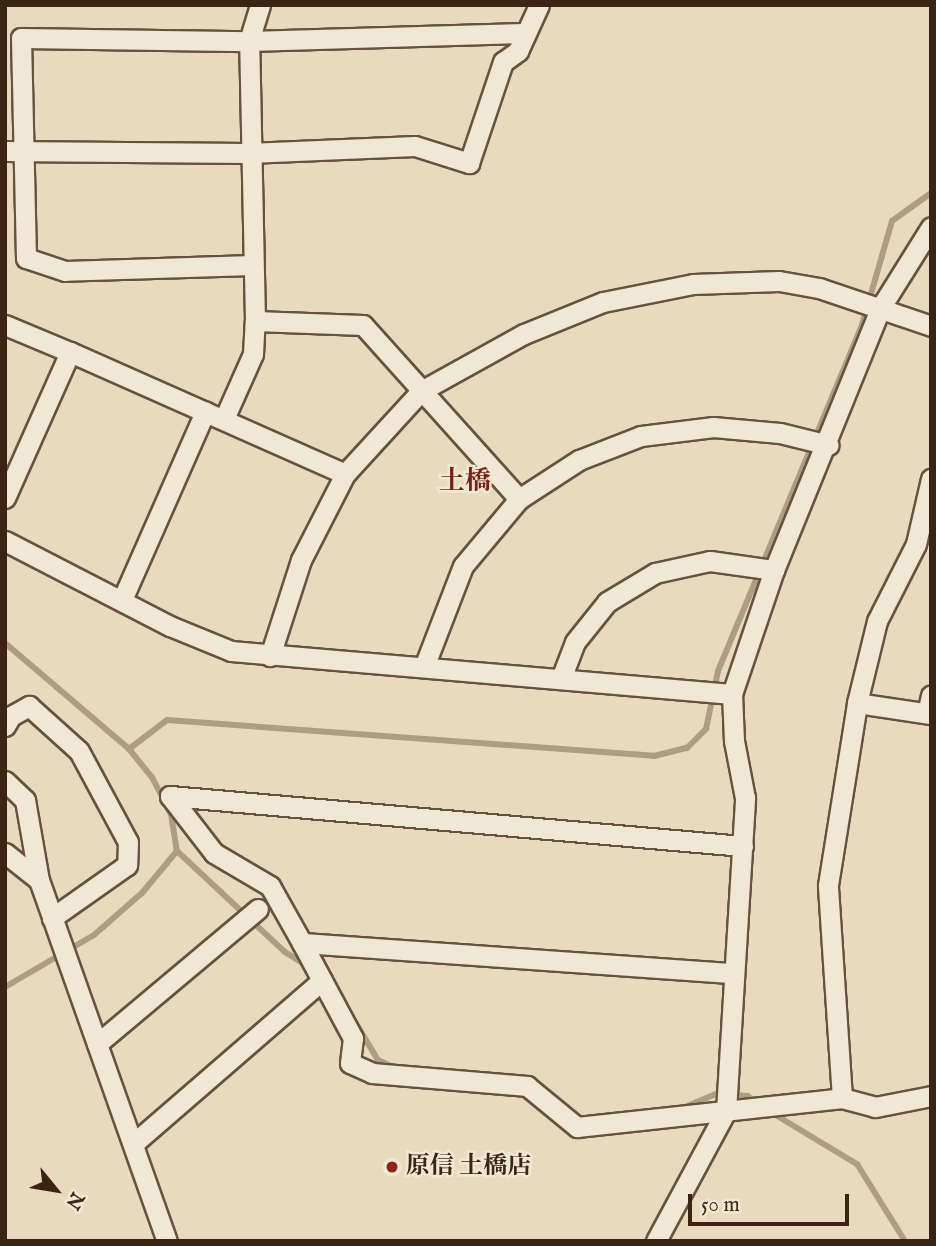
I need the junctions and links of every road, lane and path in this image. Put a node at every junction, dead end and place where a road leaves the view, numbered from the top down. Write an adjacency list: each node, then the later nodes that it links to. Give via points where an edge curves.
1 (260, 5): 4 (street)
2 (539, 5): 3 (street)
3 (525, 33): 4 (street); 6 (street, via 518,51 503,62 469,163 415,146)
4 (248, 41): 5 (street, via 21,38); 6 (street)
5 (15, 150): 6 (street); 8 (street, via 26,258 65,271)
6 (248, 153): 8 (street)
7 (931, 227): 9 (street)
8 (252, 265): 10 (street)
9 (881, 307): 12 (street); 14 (street, via 779,281 650,290 568,313); 17 (street)
10 (255, 321): 14 (street, via 363,326); 16 (street, via 253,354)
11 (5, 325): 13 (street)
12 (931, 326)
13 (70, 352): 15 (street); 20 (street)
14 (421, 391): 18 (street); 21 (street)
15 (205, 412): 16 (street); 24 (street)
16 (224, 419): 18 (street)
17 (829, 444): 21 (street, via 747,428 678,429 641,436 579,460); 23 (street)
18 (345, 474): 25 (street, via 301,560)
19 (931, 479): 29 (street, via 916,544 877,621)
20 (5, 498)
21 (519, 499): 26 (street, via 463,566)
22 (5, 541): 24 (street)
23 (774, 570): 27 (street, via 710,561 654,573 607,602 575,642); 28 (street)
24 (122, 600): 25 (street, via 195,638)
25 (270, 656): 26 (street)
26 (424, 667): 27 (street)
27 (562, 676): 28 (street)
28 (733, 694): 33 (street, via 734,741 745,798)
29 (857, 703): 30 (street); 43 (street, via 828,885)
30 (929, 707)
31 (5, 726): 37 (street, via 11,716 29,706 79,751 128,842 127,865)
32 (5, 781): 35 (street, via 25,800)
33 (743, 846): 38 (street, via 170,796 214,853 270,886); 39 (street)
34 (5, 853): 35 (street)
35 (39, 880): 37 (street)
36 (258, 909): 41 (street)
37 (52, 918): 41 (street)
38 (302, 943): 39 (street); 40 (street)
39 (731, 973): 44 (street)
40 (322, 980): 44 (street, via 353,1038 350,1063 372,1073 527,1086 577,1127); 45 (street)
41 (97, 1044): 45 (street)
42 (931, 1096): 43 (street, via 875,1107)
43 (842, 1098): 44 (street)
44 (726, 1111): 47 (street)
45 (133, 1144): 46 (street)
46 (167, 1241)
47 (656, 1241)

